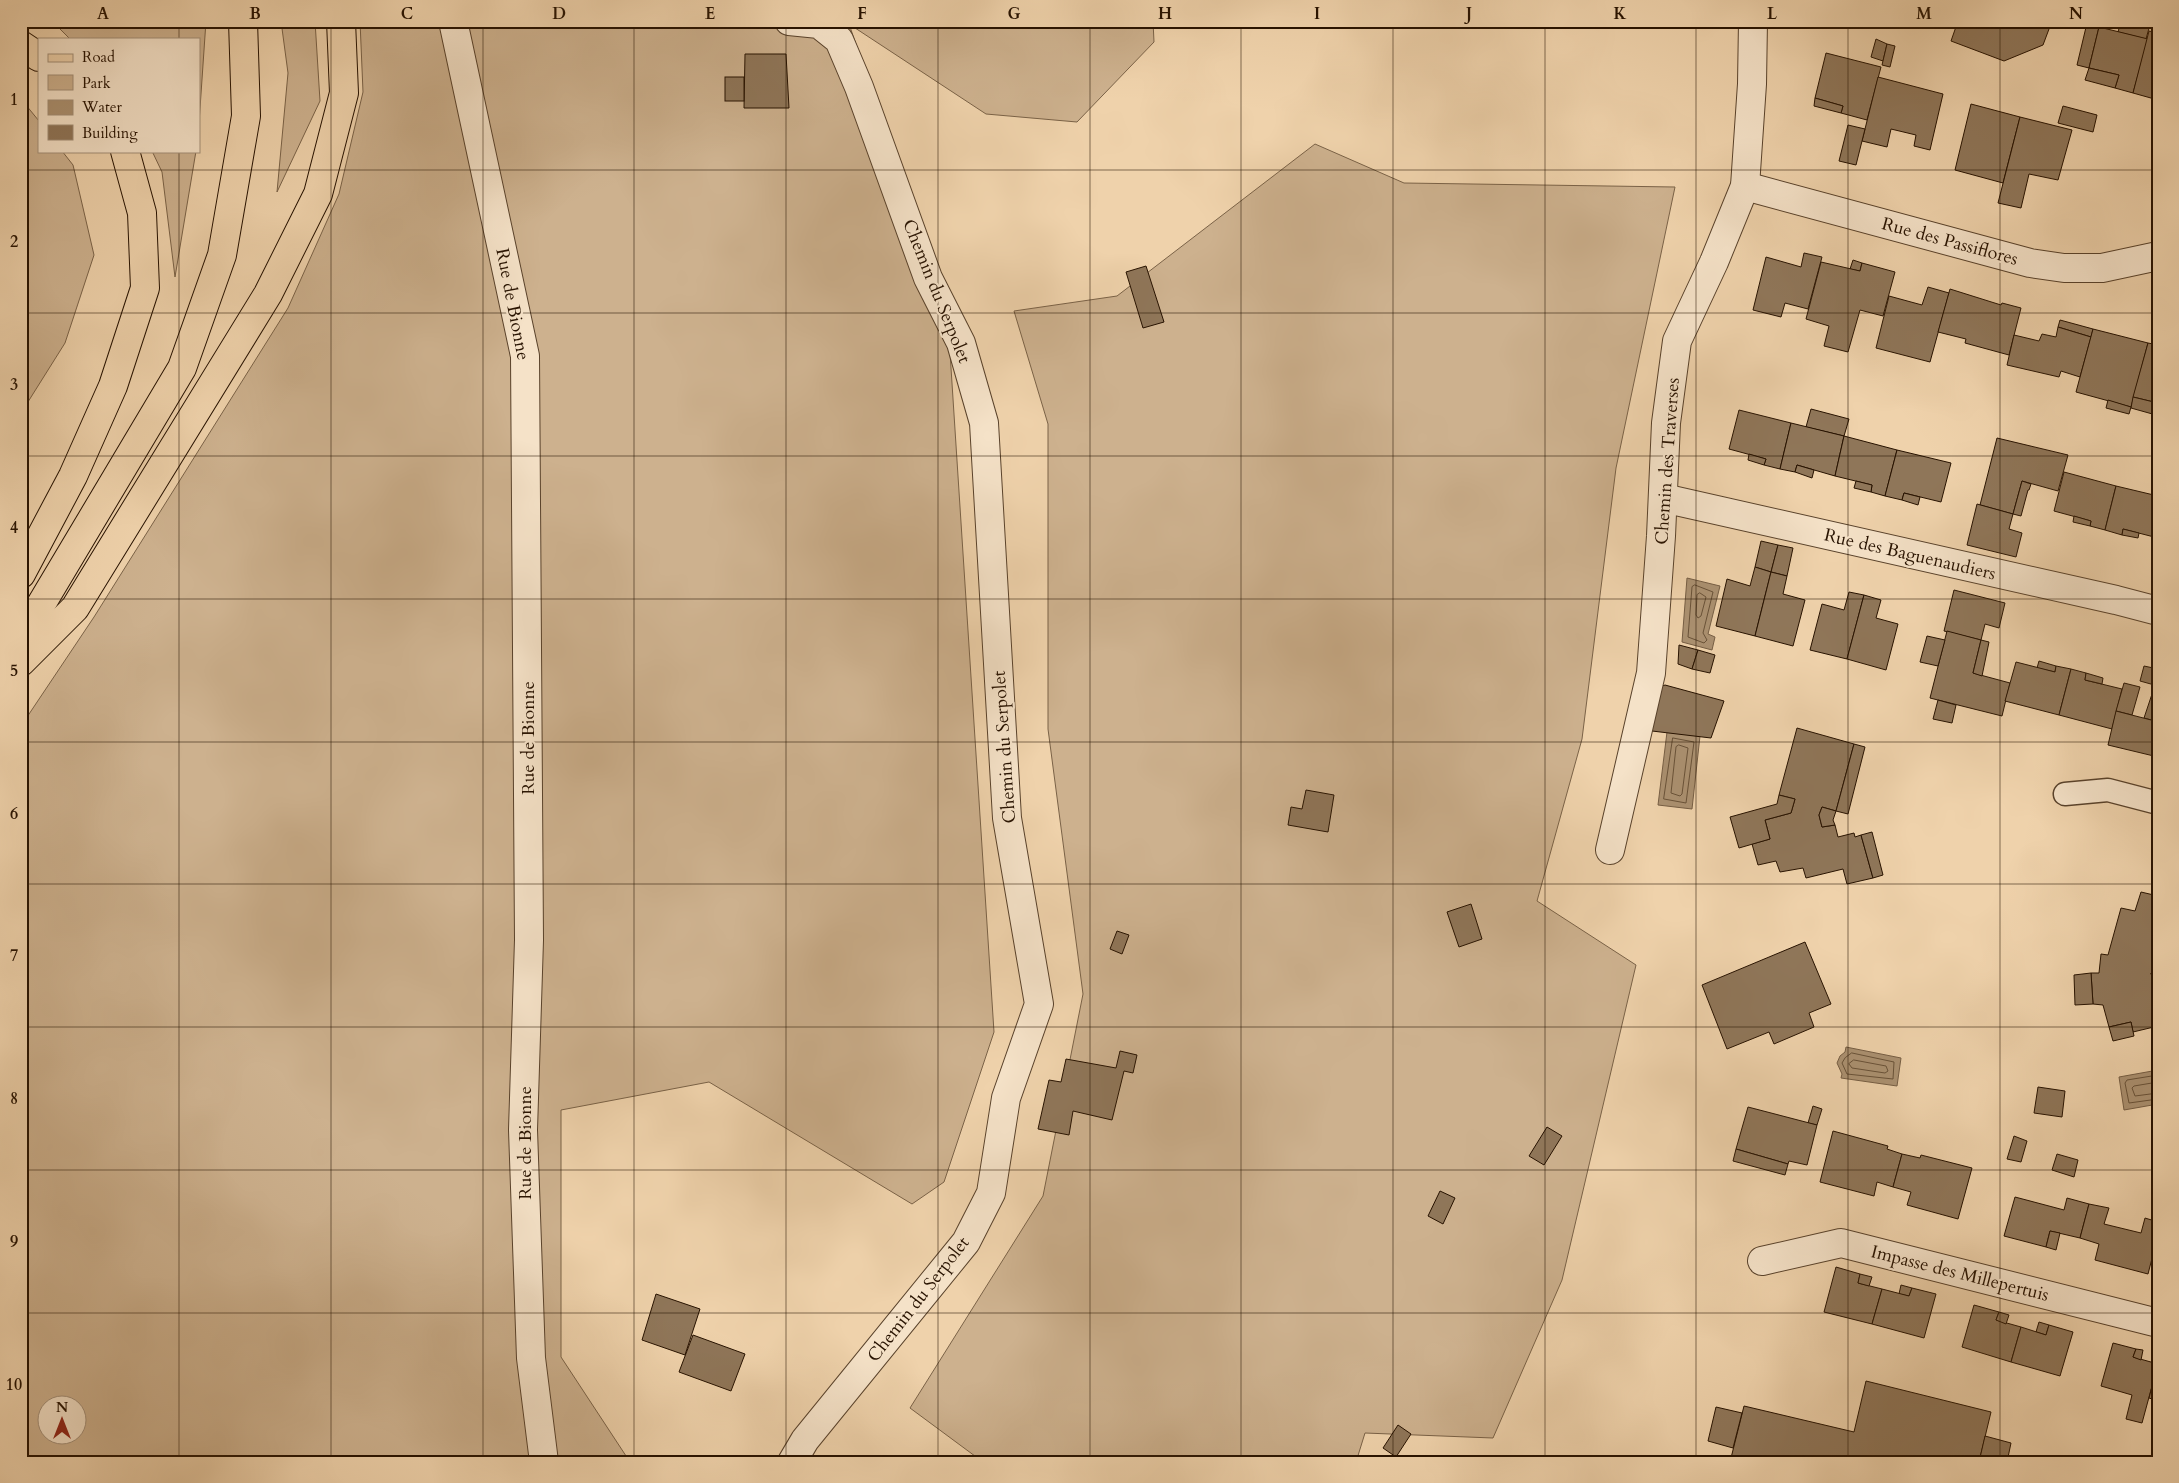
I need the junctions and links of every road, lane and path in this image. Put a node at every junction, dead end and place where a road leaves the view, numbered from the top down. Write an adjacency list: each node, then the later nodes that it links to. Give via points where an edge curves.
1 (243, 21): 14 (main road, via 246,116 222,255 182,368)
2 (341, 21): 15 (main road, via 344,93 318,194 268,294 75,608)
3 (453, 21): 21 (street, Rue de Bionne, via 525,356 529,940 523,1130 531,1358)
4 (789, 21): 22 (street, Chemin du Serpolet, via 819,24 839,40 928,278 961,343 984,423 1007,818 1039,1004 1006,1098 991,1192 966,1242 805,1440)
5 (1753, 21): 9 (street, Chemin des Traverses)
6 (21, 45): 7 (main road)
7 (38, 56)
8 (125, 152): 12 (main road, via 142,213 145,288 114,386 74,476)
9 (1745, 186): 10 (street, Rue des Passiflores, via 2030,263 2064,268 2102,268); 11 (street, Chemin des Traverses, via 1677,341 1666,423)
10 (2158, 256)
11 (1663, 498): 13 (street, Rue des Baguenaudiers); 18 (street, Chemin des Traverses, via 1651,673)
12 (21, 574)
13 (2158, 611)
14 (21, 638)
15 (21, 662)
16 (2065, 794): 17 (lane, via 2108,790)
17 (2158, 803)
18 (1610, 850)
19 (1762, 1261): 20 (street, Impasse des Millepertuis, via 1841,1243)
20 (2158, 1323)
21 (544, 1462)
22 (792, 1462)

